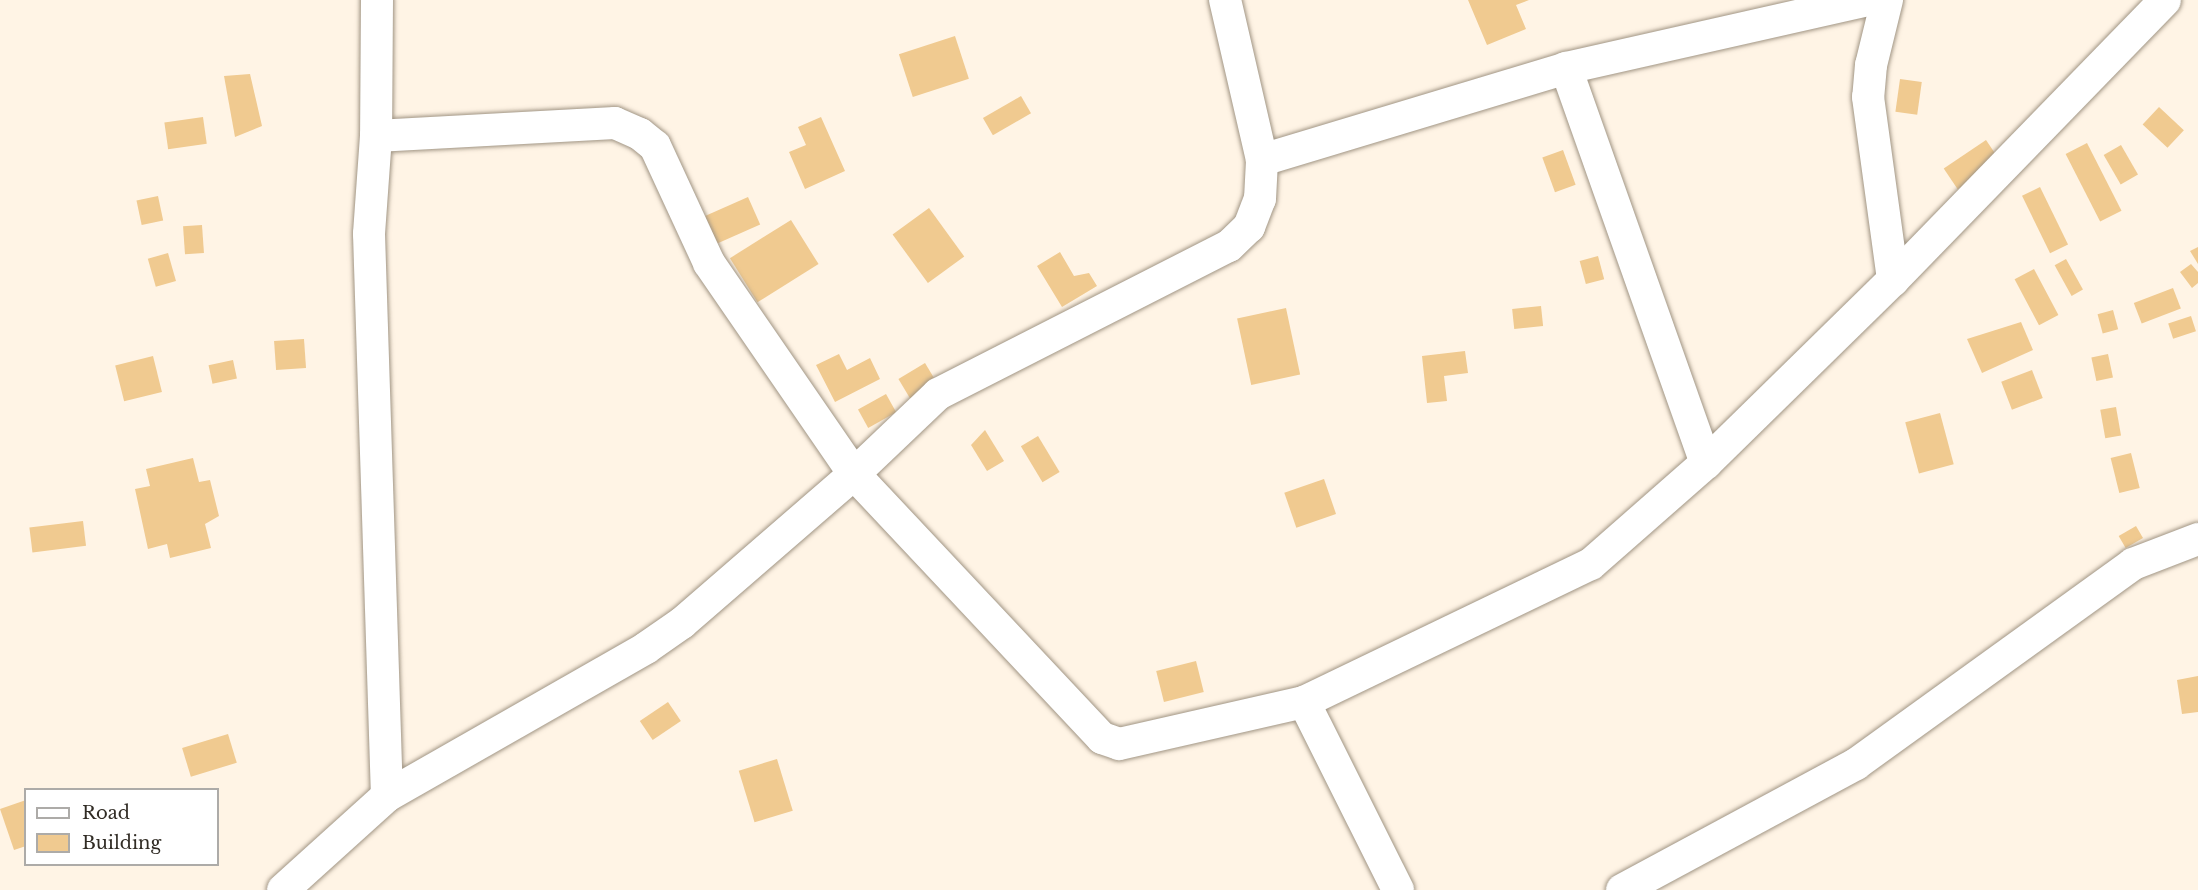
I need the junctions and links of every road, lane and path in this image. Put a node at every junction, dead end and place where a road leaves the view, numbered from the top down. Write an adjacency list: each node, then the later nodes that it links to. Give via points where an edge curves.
1 (377, 0): 7 (street)
2 (1225, 0): 8 (street)
3 (1867, 0): 6 (street)
4 (1887, 0): 9 (street, via 1871,65 1868,97)
5 (2165, 0): 9 (street)
6 (1566, 68): 8 (street); 10 (street)
7 (376, 136): 11 (street, via 615,123 640,134 655,146 709,263); 14 (street, via 369,234)
8 (1262, 160): 11 (street, via 1260,199 1250,227 1229,246 951,386)
9 (1893, 280): 10 (street)
10 (1706, 463): 13 (street, via 1591,564)
11 (854, 474): 13 (street, via 1102,738 1119,744); 14 (street, via 682,623 646,648)
12 (2198, 539): 17 (street, via 2125,569 1856,764)
13 (1304, 702): 16 (street)
14 (387, 796): 15 (street)
15 (283, 890)
16 (1398, 890)
17 (1622, 890)

